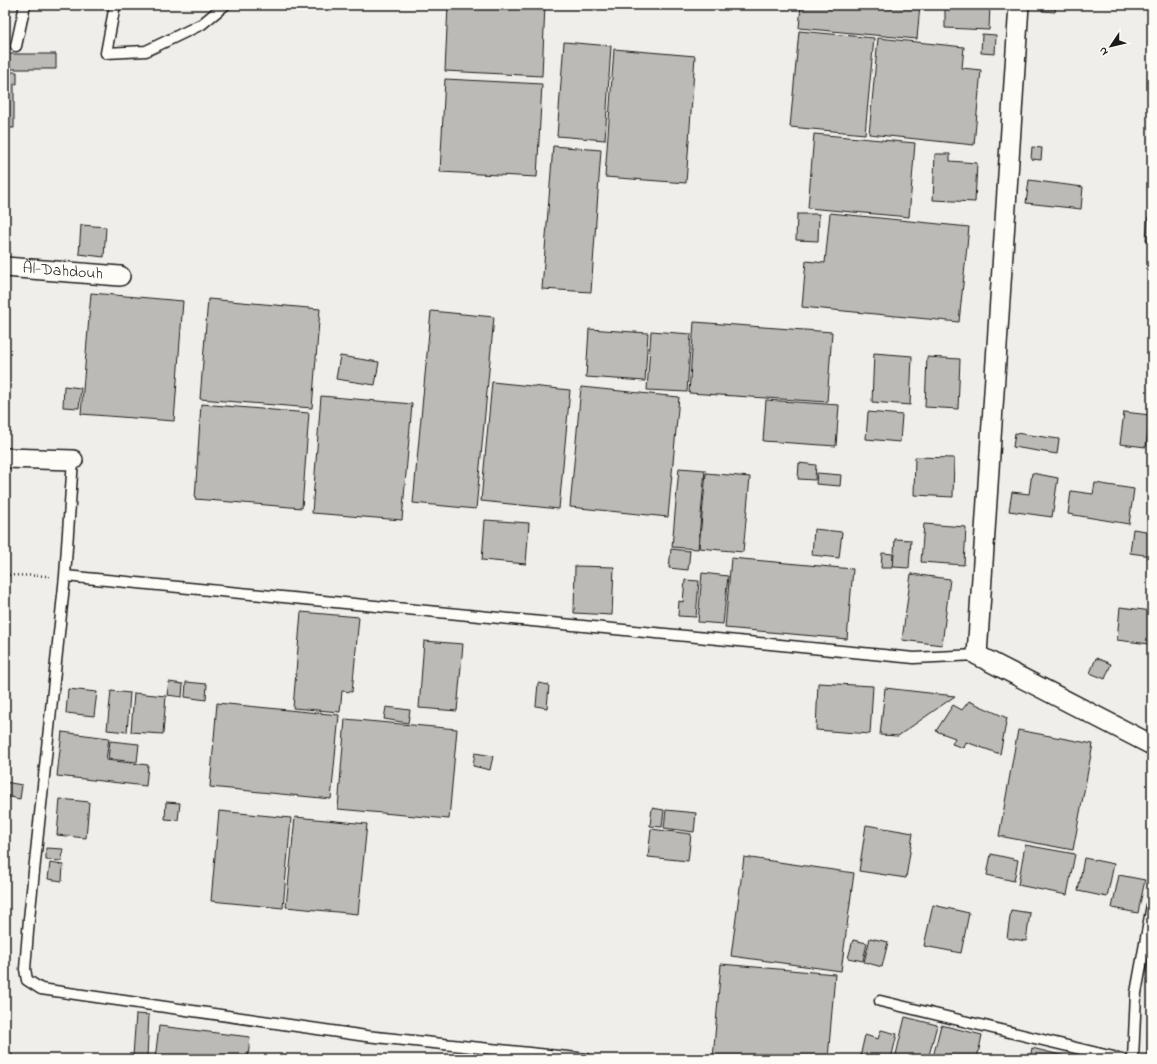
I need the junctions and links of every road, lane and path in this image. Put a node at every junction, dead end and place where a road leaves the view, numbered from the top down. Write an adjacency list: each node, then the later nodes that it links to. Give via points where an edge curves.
1 (25, 5): 5 (lane)
2 (115, 5): 3 (lane, via 106,53 146,51 202,24)
3 (225, 5)
4 (1019, 5): 12 (street)
5 (16, 46)
6 (5, 267): 7 (street, Al-Dahdouh)
7 (120, 276)
8 (5, 458): 9 (street)
9 (73, 460): 11 (lane)
10 (5, 574): 11 (path)
11 (65, 576): 12 (lane, via 914,658); 16 (lane, via 29,919 25,970 27,980 41,989 358,1035)
12 (978, 655): 13 (street)
13 (1152, 745)
14 (1152, 905): 18 (lane, via 1136,993)
15 (880, 1001): 17 (lane)
16 (588, 1059)
17 (1122, 1059)
18 (1133, 1059)

